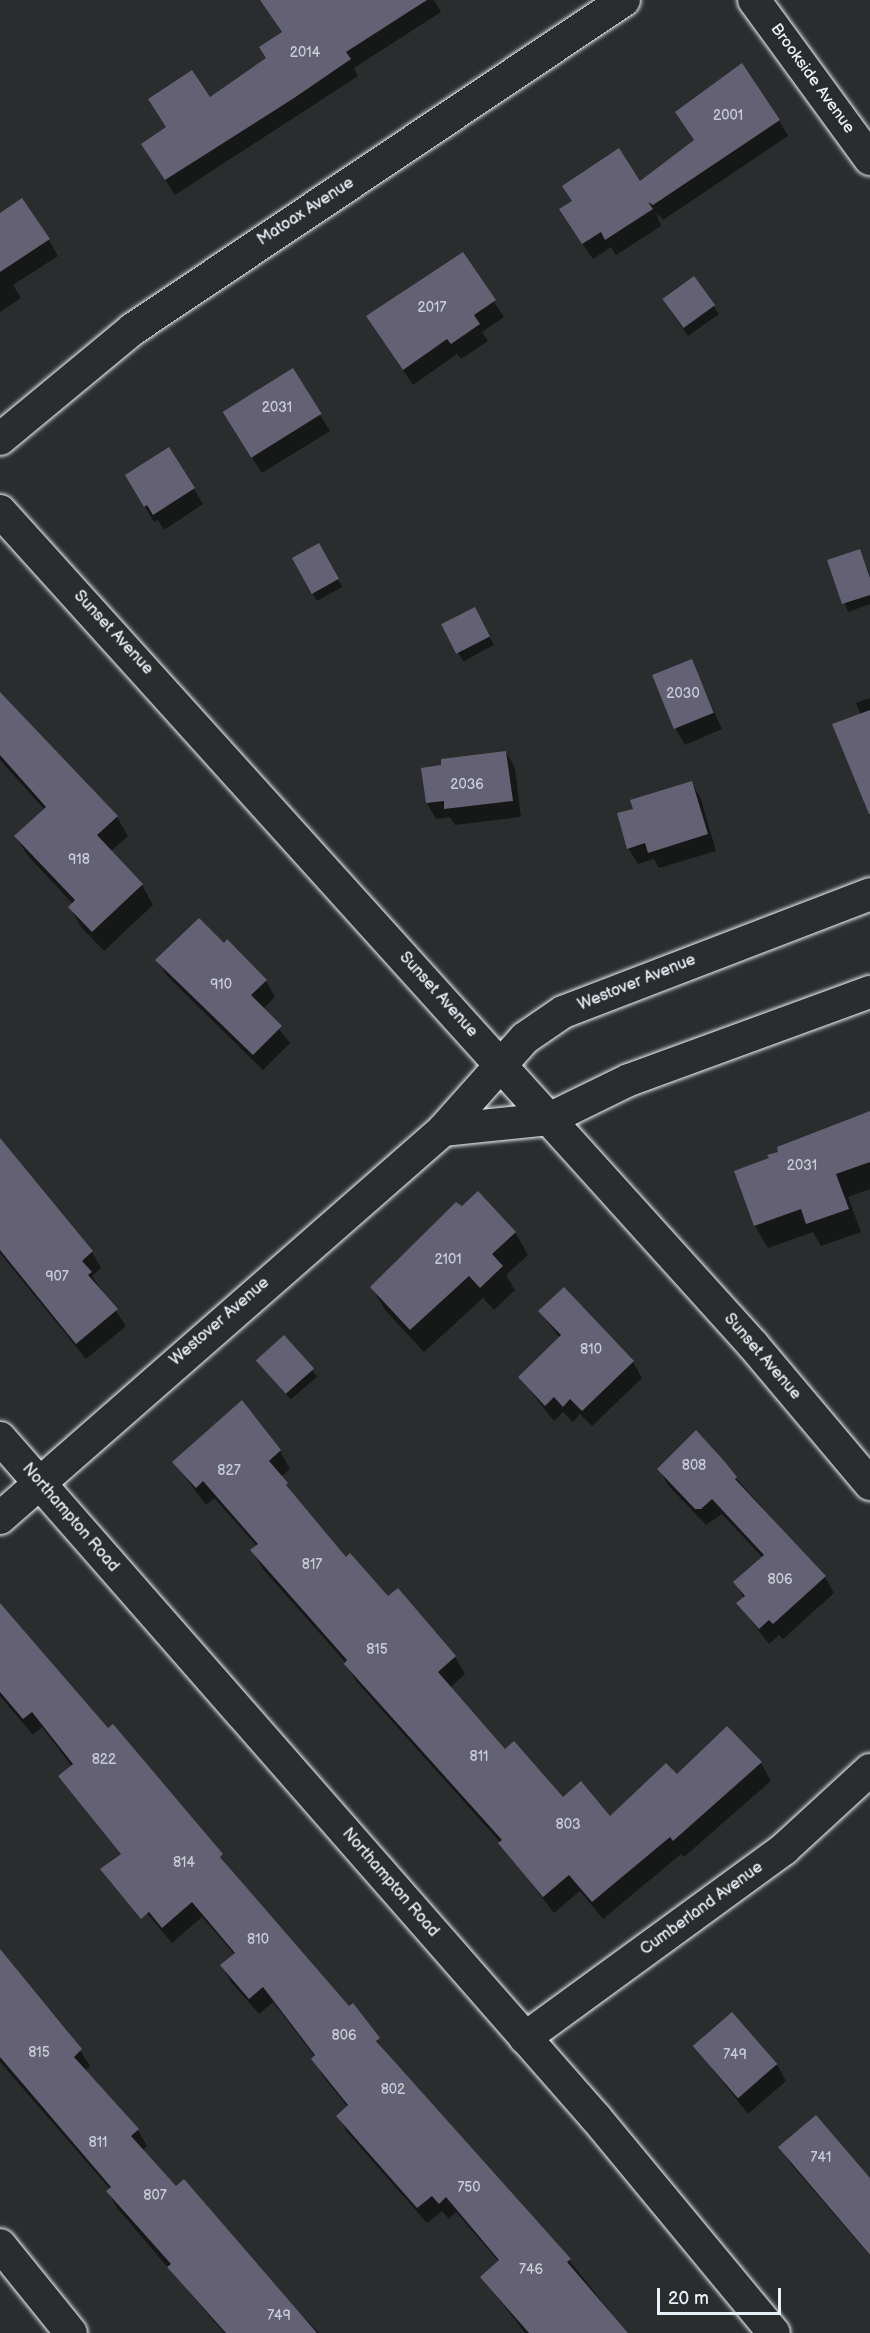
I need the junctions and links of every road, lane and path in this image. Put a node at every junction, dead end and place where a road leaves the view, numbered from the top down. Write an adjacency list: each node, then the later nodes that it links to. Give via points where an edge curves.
1 (624, 0): 4 (street, Matoax Avenue, via 171,303)
2 (754, 0): 3 (street, Brookside Avenue)
3 (870, 159)
4 (0, 439)
5 (0, 511): 8 (street, Sunset Avenue)
6 (870, 894): 8 (street, Westover Avenue, via 563,1012 525,1038)
7 (870, 992): 9 (street, via 629,1080)
8 (499, 1063): 9 (street, Sunset Avenue); 10 (street, Westover Avenue)
9 (549, 1119): 10 (street); 13 (street, Sunset Avenue, via 753,1345)
10 (443, 1130): 12 (street, Westover Avenue)
11 (0, 1438): 12 (street, Northampton Road)
12 (39, 1482): 14 (street, Westover Avenue); 16 (street, Northampton Road)
13 (870, 1484)
14 (0, 1518)
15 (870, 1770): 16 (street, Cumberland Avenue, via 784,1848)
16 (525, 2038): 19 (street, Northampton Road)
17 (0, 2245): 18 (street)
18 (71, 2333)
19 (774, 2333)

